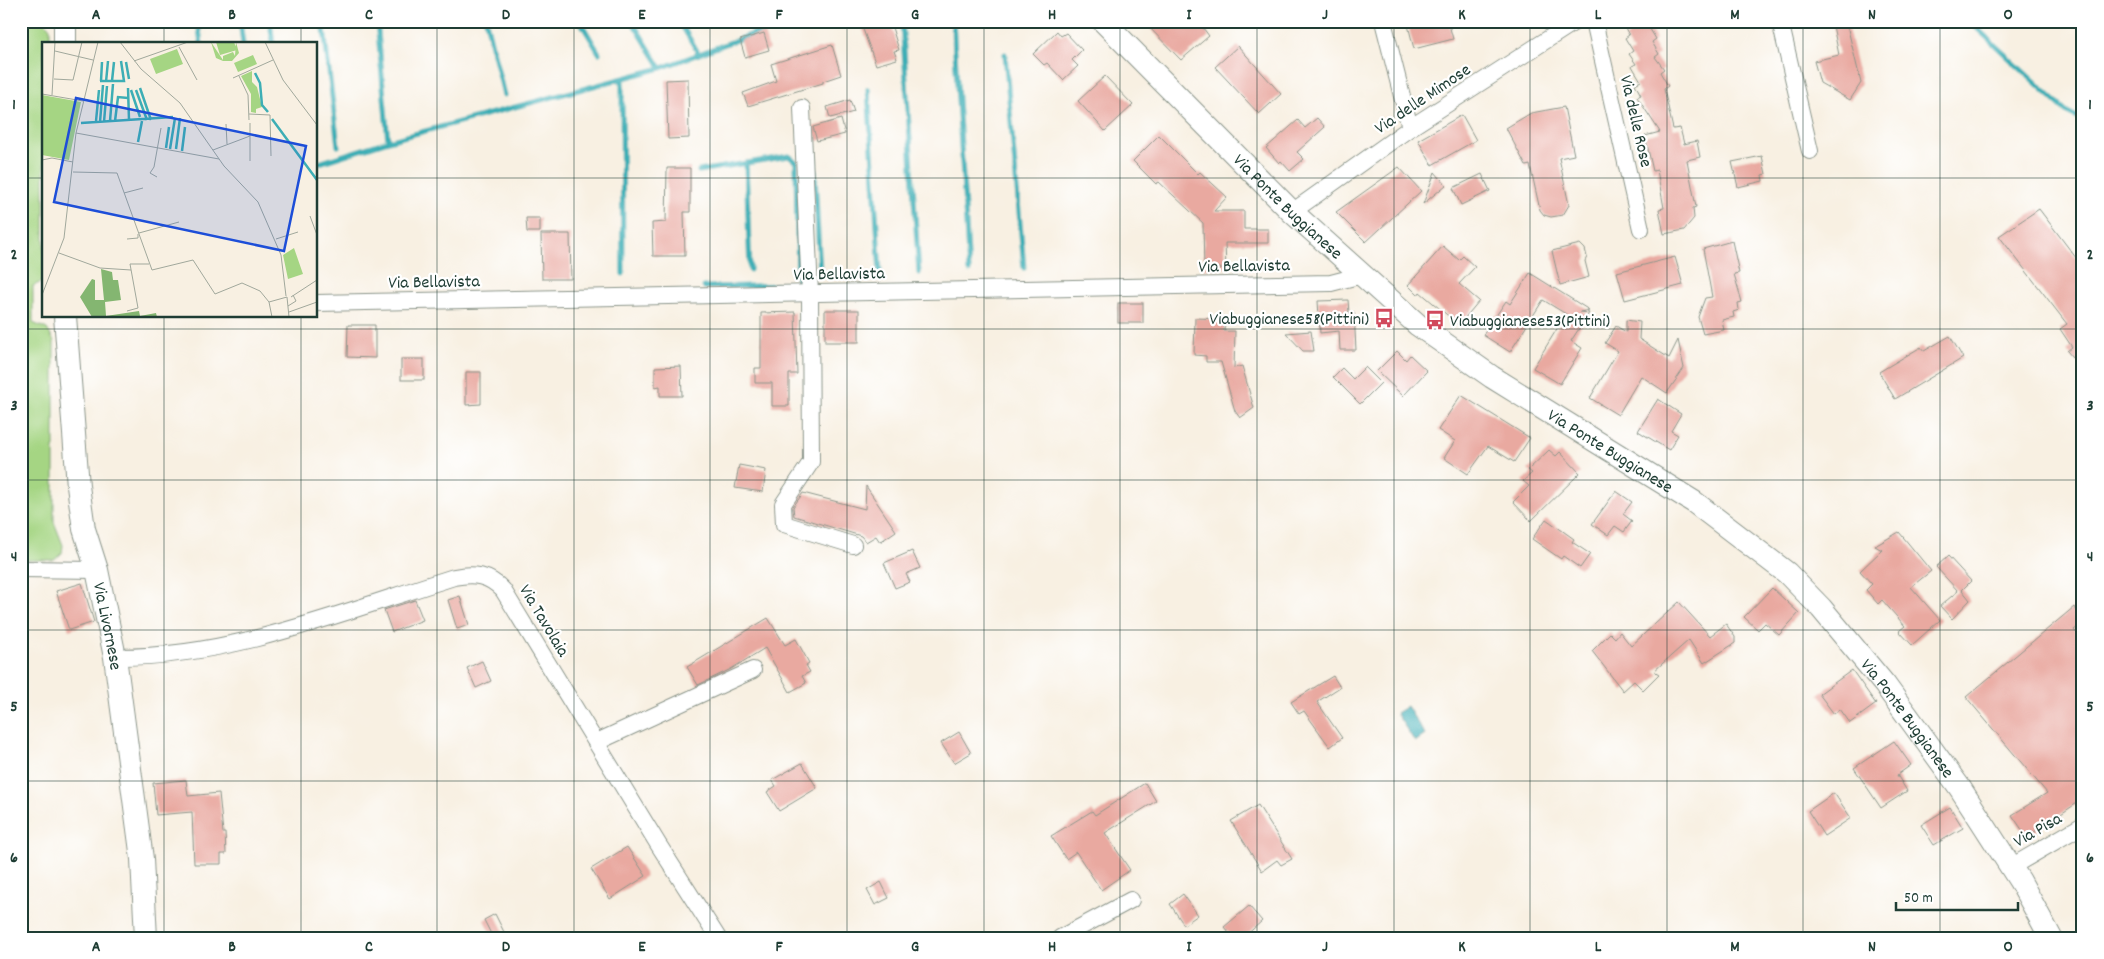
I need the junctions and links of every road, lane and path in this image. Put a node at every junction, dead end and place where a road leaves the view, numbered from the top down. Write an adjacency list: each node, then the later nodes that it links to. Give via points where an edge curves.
1 (65, 21): 7 (main road)
2 (1103, 21): 11 (main road, Via Ponte Buggianese)
3 (1382, 21): 9 (street)
4 (1576, 21): 9 (street, Via delle Mimose)
5 (1594, 21): 12 (street, Via delle Rose)
6 (1780, 21): 10 (street)
7 (65, 42)
8 (802, 108): 14 (street)
9 (1410, 128): 11 (street, Via delle Mimose)
10 (1810, 151)
11 (1292, 212): 13 (main road, Via Ponte Buggianese)
12 (1641, 229)
13 (1362, 275): 14 (street, Via Bellavista, via 1331,284); 24 (main road, Via Ponte Buggianese, via 1418,325 1492,377 1694,502 1787,573 1821,608 1885,685 1960,788)
14 (810, 294): 15 (street, Via Bellavista); 17 (street, via 811,462 783,504 784,524)
15 (318, 303)
16 (65, 318): 19 (main road, Via Livornese, via 78,486 84,529)
17 (853, 545)
18 (21, 568): 19 (street)
19 (97, 570): 20 (main road, Via Livornese)
20 (115, 657): 22 (street, Via Tavolaia, via 154,657 207,649 289,628 454,577 478,574 503,590); 26 (main road, Via Livornese, via 142,859)
21 (752, 670): 22 (street)
22 (597, 742): 27 (street, Via Tavolaia)
23 (2083, 825): 24 (street, Via Pisa)
24 (2010, 867): 29 (main road, Via Ponte Buggianese)
25 (1131, 900): 28 (street)
26 (146, 938)
27 (718, 938)
28 (1060, 938)
29 (2052, 938)

